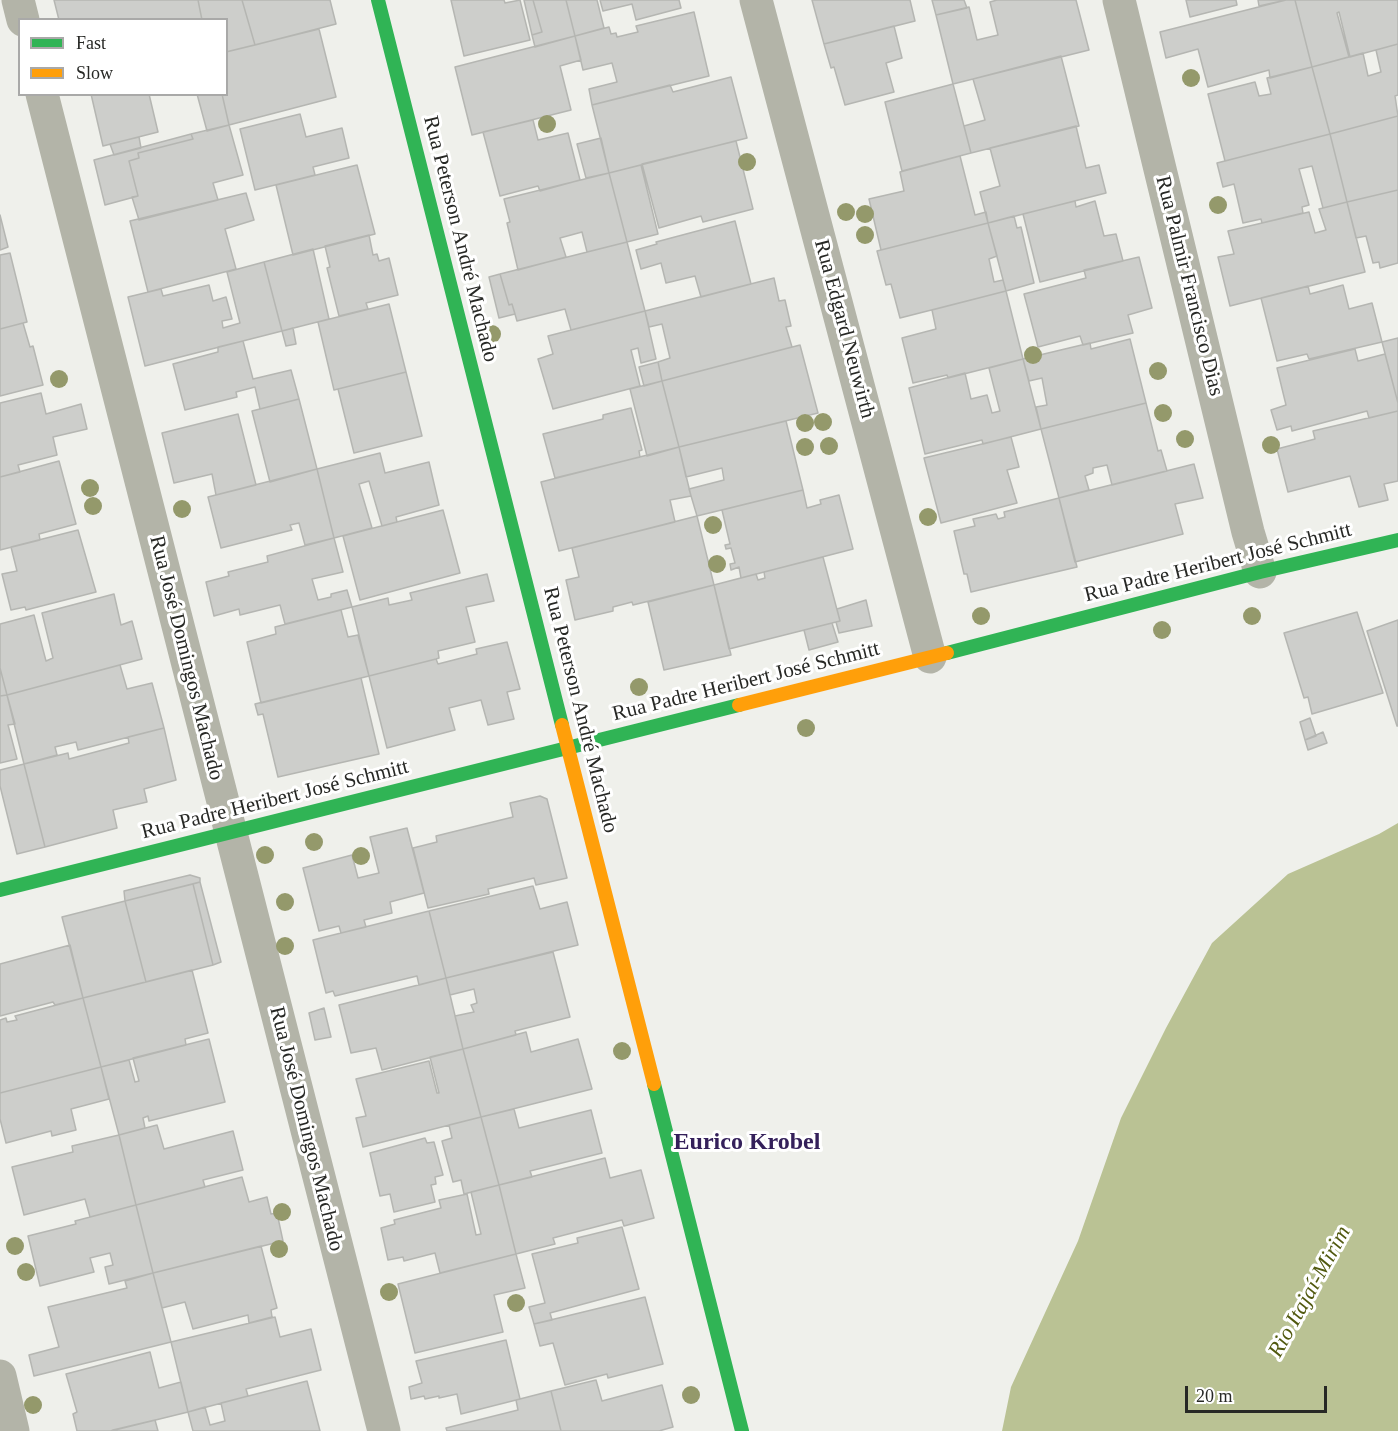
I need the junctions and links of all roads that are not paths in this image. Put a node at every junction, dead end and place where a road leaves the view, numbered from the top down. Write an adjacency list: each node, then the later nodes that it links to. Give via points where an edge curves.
1 (18, 0): 5 (street)
2 (378, 0): 10 (street, Rua Peterson André Machado)
3 (756, 0): 9 (street, Rua Edgard Neuwirth)
4 (1119, 0): 8 (street, Rua Palmir Francisco Dias)
5 (22, 18)
6 (43, 96): 11 (street, Rua José Domingos Machado)
7 (1398, 540): 8 (street, Rua Padre Heribert José Schmitt)
8 (1260, 572): 9 (street, Rua Padre Heribert José Schmitt)
9 (930, 657): 10 (street, Rua Padre Heribert José Schmitt)
10 (568, 748): 11 (street, Rua Padre Heribert José Schmitt); 16 (street, Rua Peterson André Machado)
11 (231, 832): 12 (street, Rua Padre Heribert José Schmitt); 15 (street, Rua José Domingos Machado)
12 (0, 890)
13 (0, 1376): 14 (street)
14 (13, 1431)
15 (384, 1431)
16 (742, 1431)

